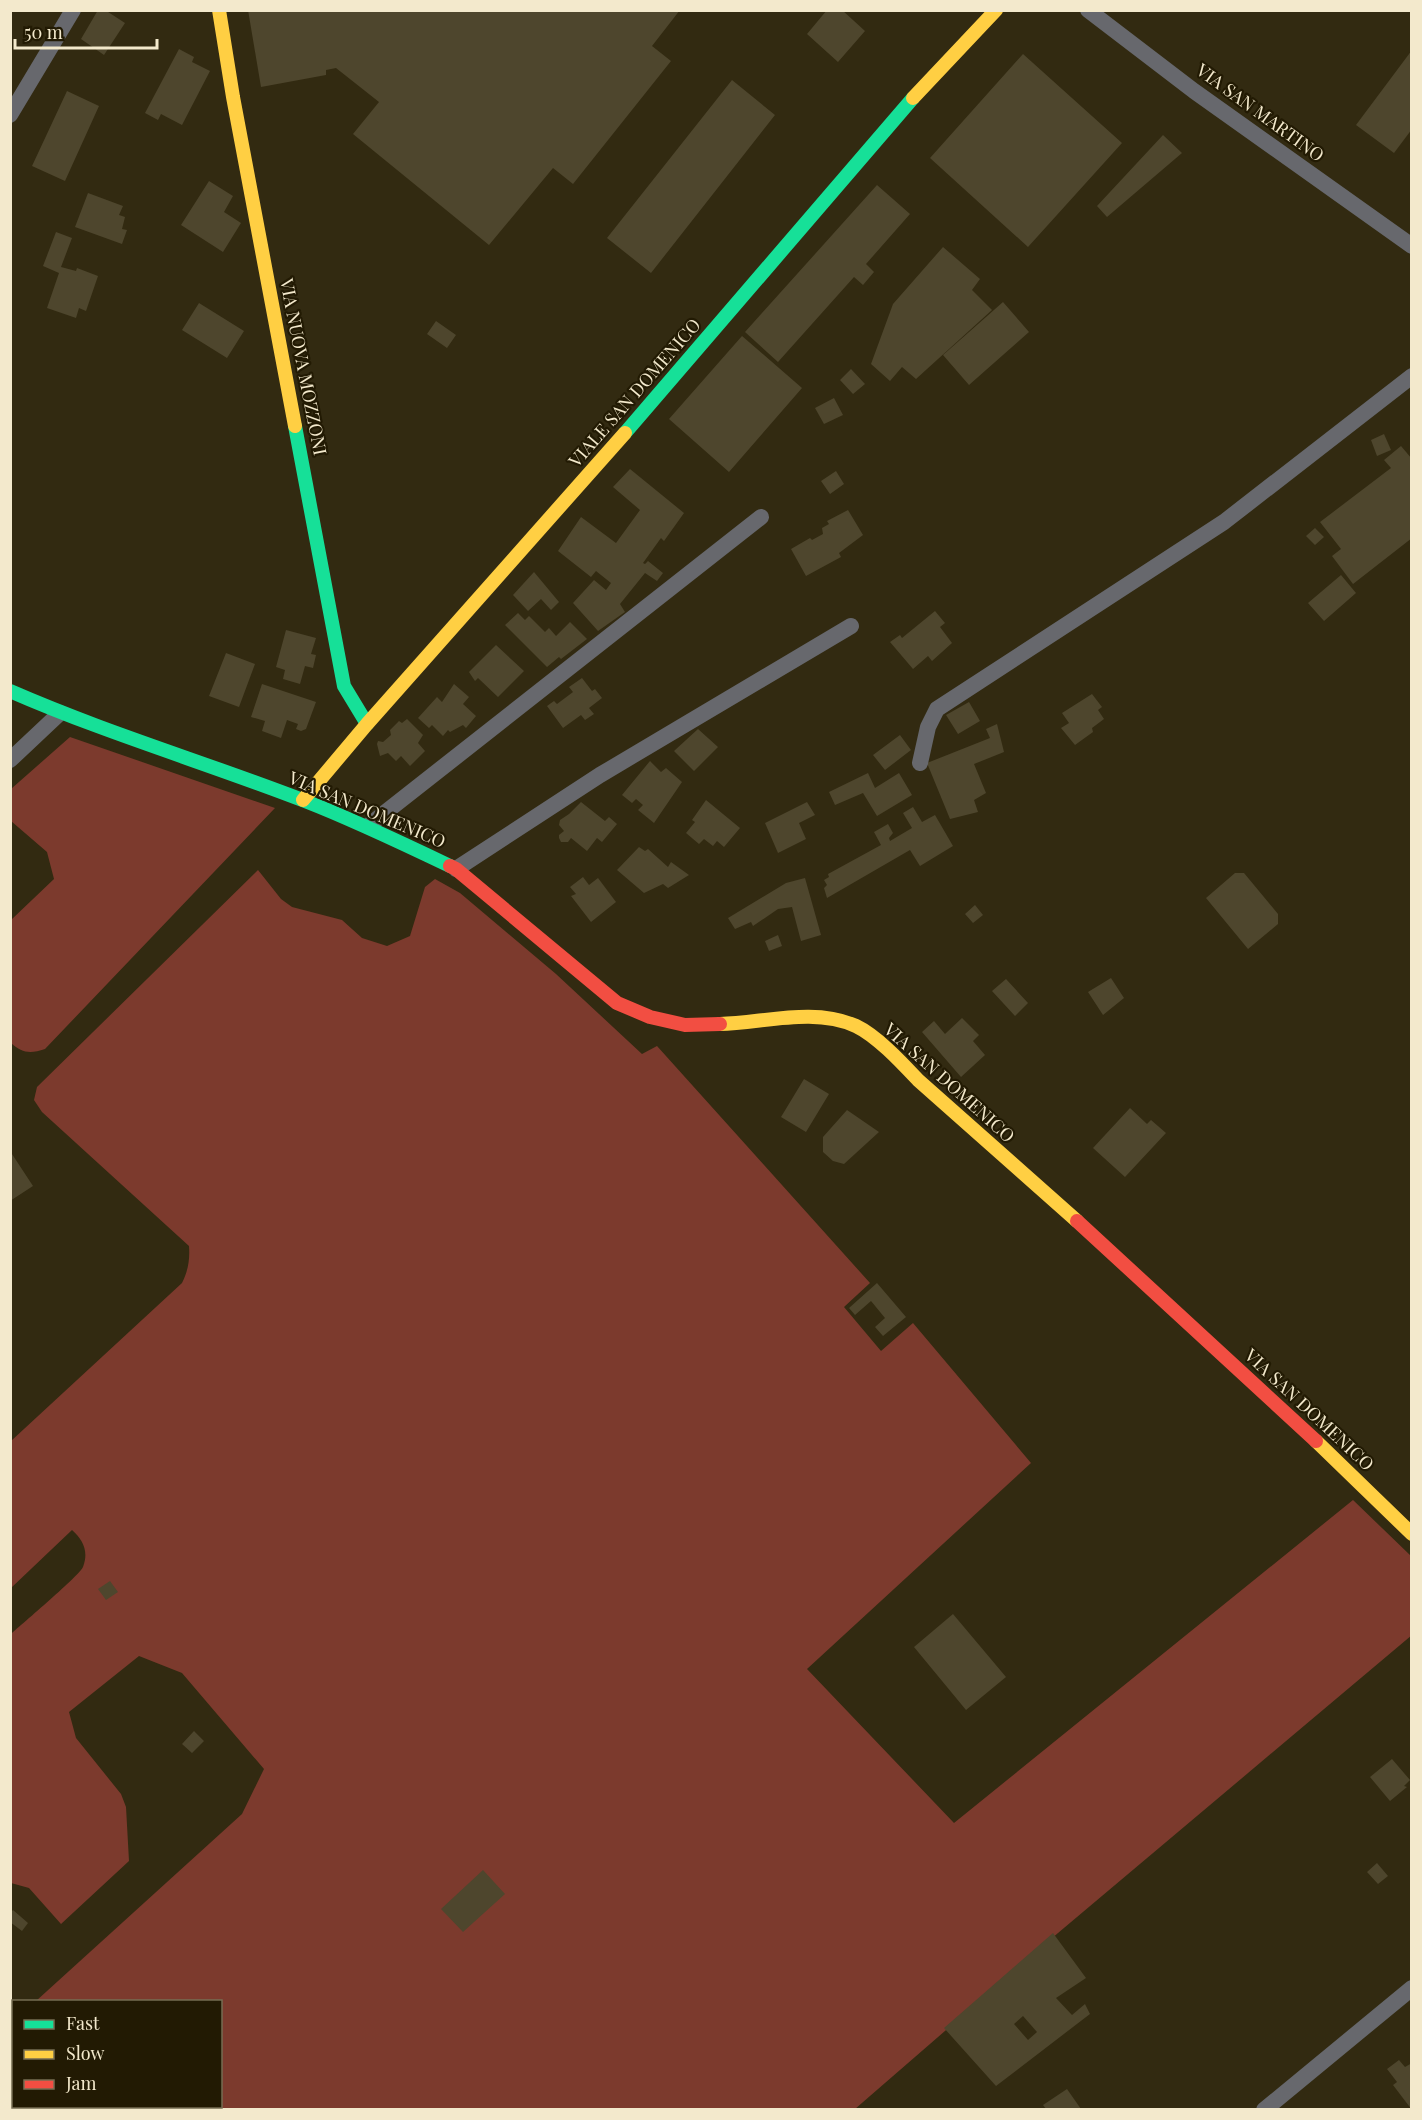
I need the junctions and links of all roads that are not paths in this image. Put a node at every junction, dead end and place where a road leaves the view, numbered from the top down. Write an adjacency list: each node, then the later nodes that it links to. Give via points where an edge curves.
1 (73, 10): 5 (street)
2 (219, 10): 12 (street, VIA NUOVA MOZZONI, via 344,686)
3 (996, 10): 12 (street, VIALE SAN DOMENICO, via 907,104)
4 (1088, 10): 6 (street, VIA SAN MARTINO, via 1194,91)
5 (10, 116)
6 (1412, 246)
7 (1412, 376): 14 (street, via 1224,522 937,709)
8 (762, 517): 16 (street)
9 (851, 627): 17 (street, via 600,775)
10 (10, 691): 11 (street, VIA SAN DOMENICO)
11 (60, 713): 13 (street); 15 (street, VIA SAN DOMENICO)
12 (367, 724): 15 (street, VIALE SAN DOMENICO)
13 (10, 760)
14 (920, 763)
15 (303, 800): 16 (street, VIA SAN DOMENICO)
16 (368, 826): 17 (street, VIA SAN DOMENICO)
17 (456, 868): 18 (street, VIA SAN DOMENICO, via 618,1003 650,1017 685,1025 807,1017 839,1020 858,1027 897,1057 1079,1222)
18 (1412, 1534)
19 (1412, 1988): 20 (street)
20 (1264, 2109)

